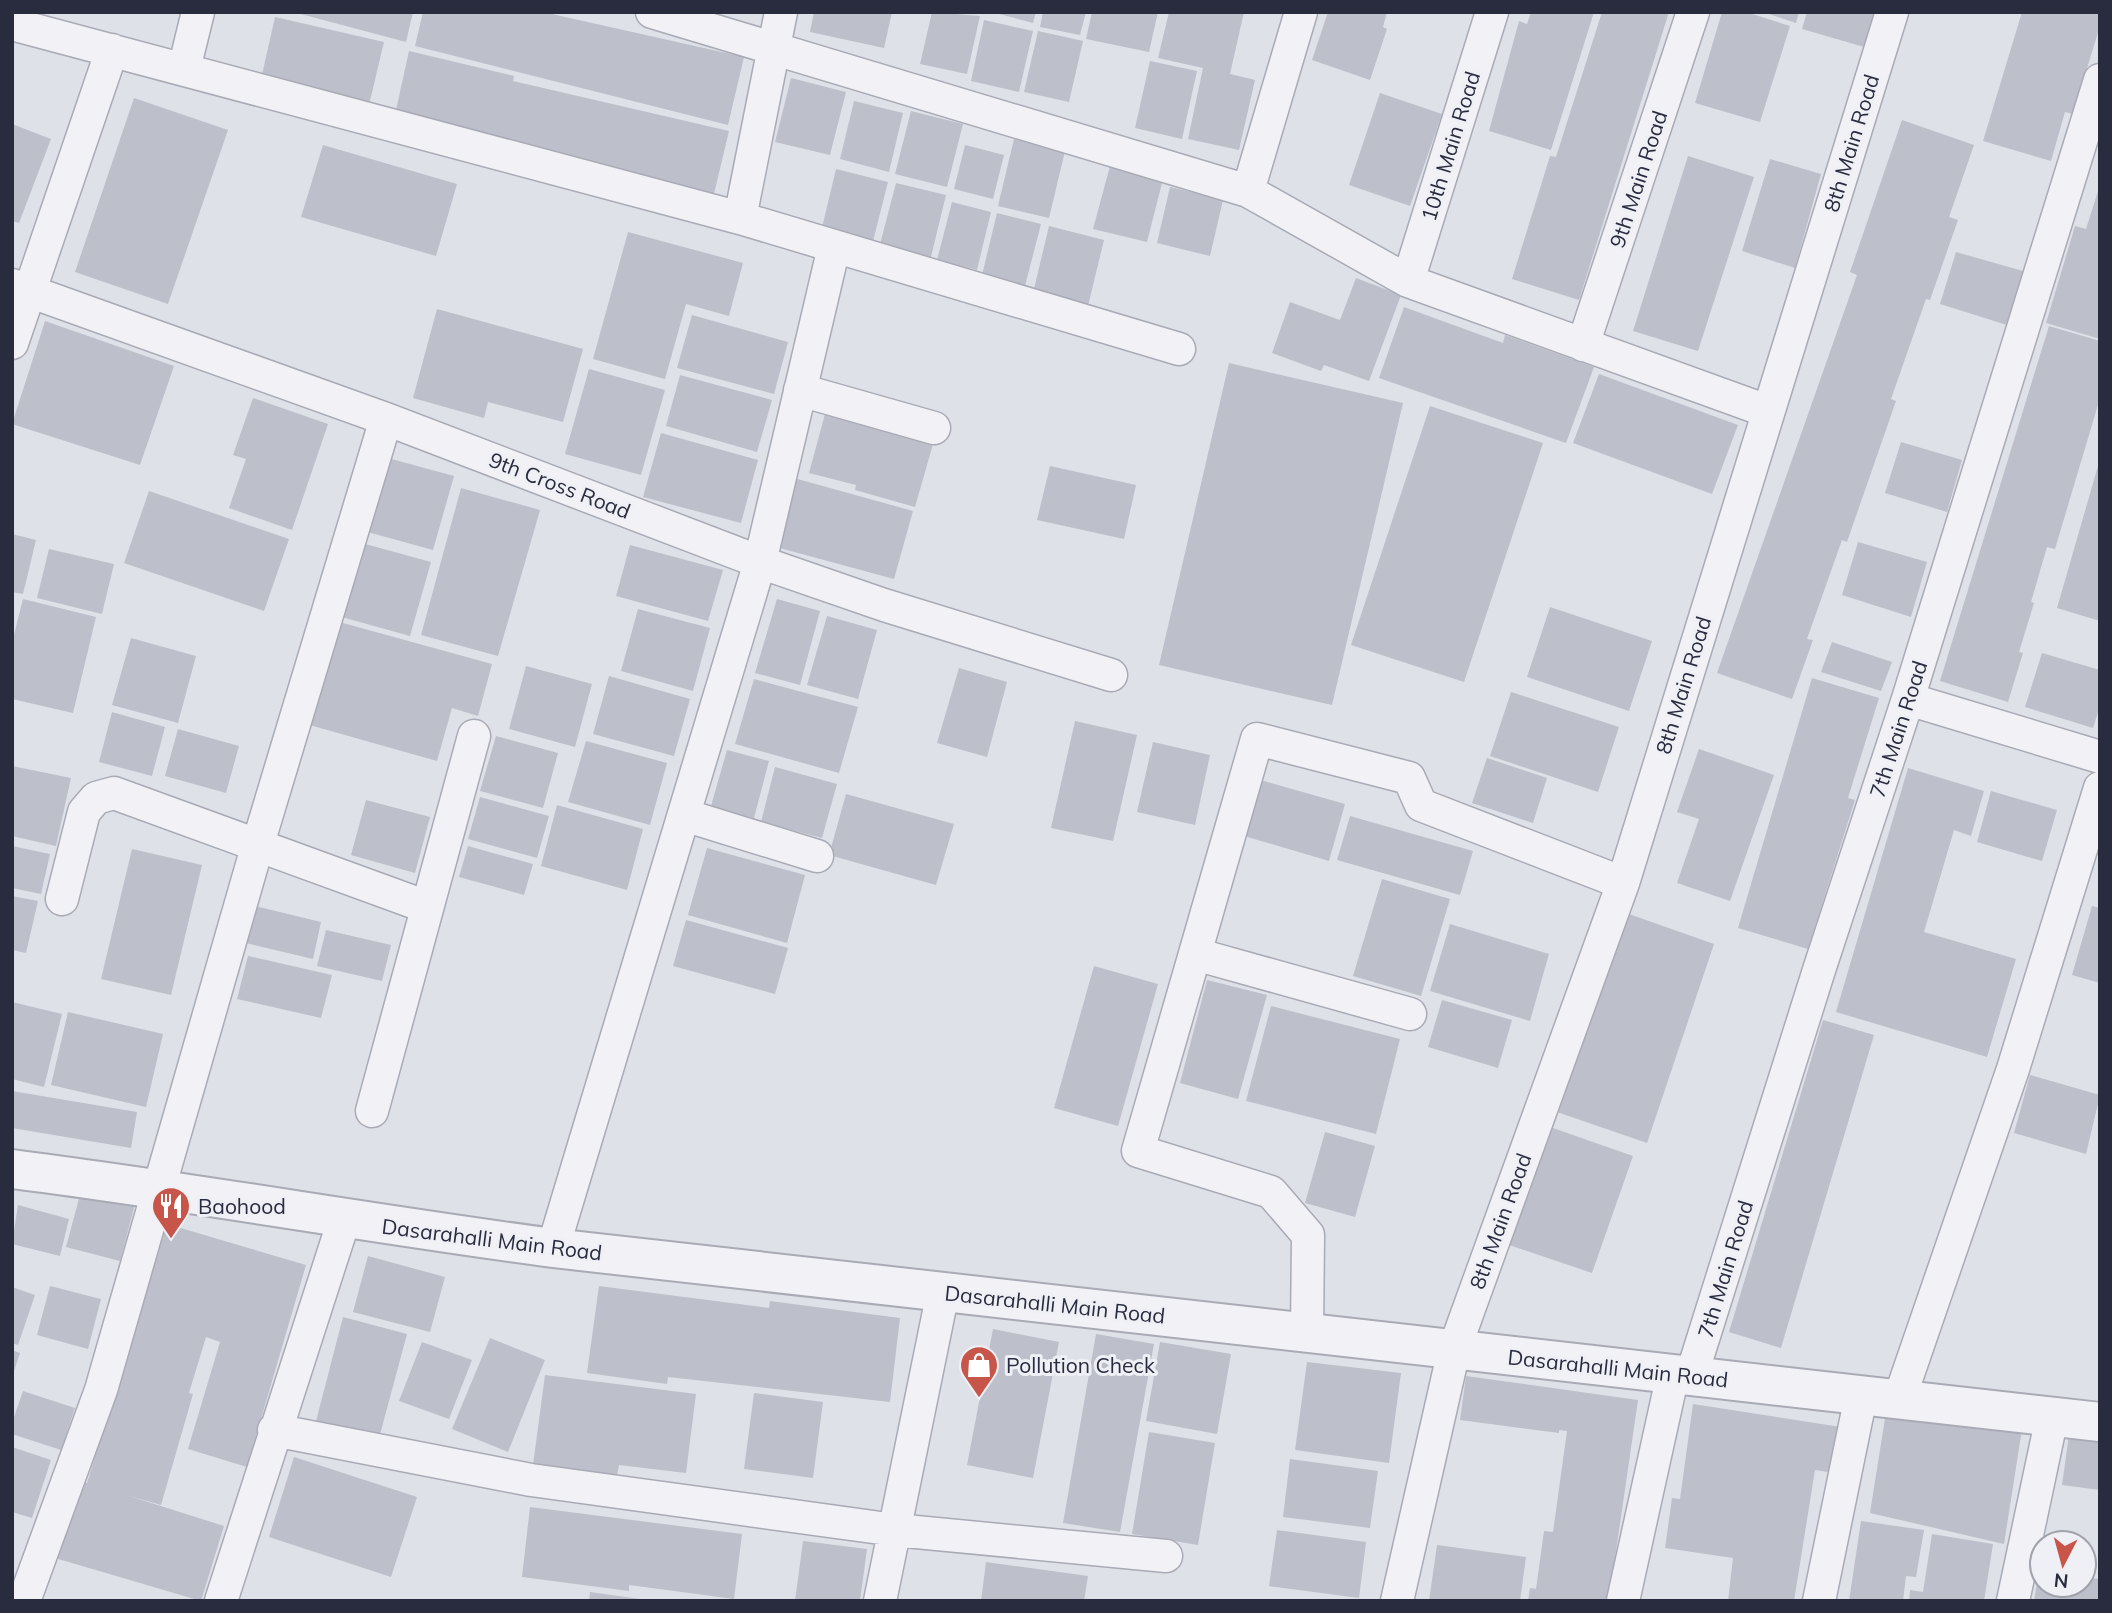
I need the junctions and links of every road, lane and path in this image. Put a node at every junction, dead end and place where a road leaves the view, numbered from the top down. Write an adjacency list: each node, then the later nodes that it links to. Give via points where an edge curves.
1 (198, 12): 11 (street)
2 (652, 12): 9 (street)
3 (780, 12): 9 (street)
4 (1301, 12): 13 (street)
5 (1492, 12): 16 (street, 10th Main Road)
6 (1693, 12): 19 (street, 9th Main Road)
7 (1892, 12): 22 (street, 8th Main Road)
8 (18, 20): 10 (street)
9 (773, 49): 13 (street); 14 (street)
10 (112, 50): 11 (street); 17 (street)
11 (184, 69): 14 (street)
12 (2100, 80): 27 (street, 7th Main Road)
13 (1248, 191): 16 (street)
14 (740, 218): 15 (street)
15 (834, 247): 20 (street); 21 (street)
16 (1408, 281): 19 (street)
17 (21, 289): 18 (street); 23 (street, 9th Cross Road)
18 (12, 343)
19 (1584, 345): 22 (street)
20 (1179, 349)
21 (800, 390): 24 (street); 25 (street)
22 (1766, 411): 34 (street, 8th Main Road)
23 (386, 419): 25 (street, 9th Cross Road); 32 (street)
24 (934, 428)
25 (760, 562): 26 (street, 9th Cross Road); 31 (street)
26 (1111, 675)
27 (1909, 699): 29 (street); 47 (street, 7th Main Road)
28 (474, 736): 36 (street)
29 (2100, 757)
30 (2100, 788): 49 (street, via 2013,1069)
31 (684, 815): 33 (street); 43 (street)
32 (258, 844): 35 (street, via 114,793 96,798 84,812); 36 (street); 41 (street)
33 (817, 856)
34 (1623, 883): 37 (street, via 1421,805 1409,778 1257,739); 46 (street, 8th Main Road)
35 (62, 900)
36 (427, 907): 39 (street)
37 (1195, 954): 38 (street); 45 (street, via 1138,1151 1271,1192 1308,1235)
38 (1410, 1014)
39 (372, 1111)
40 (12, 1169): 41 (street, Dasarahalli Main Road)
41 (159, 1187): 42 (street, Dasarahalli Main Road); 55 (street, via 101,1390)
42 (344, 1220): 43 (street, Dasarahalli Main Road); 52 (street)
43 (553, 1248): 44 (street, Dasarahalli Main Road)
44 (943, 1292): 45 (street, Dasarahalli Main Road); 53 (street)
45 (1307, 1333): 46 (street, Dasarahalli Main Road)
46 (1454, 1350): 47 (street, Dasarahalli Main Road); 58 (street, 8th Main Road)
47 (1682, 1376): 48 (street, Dasarahalli Main Road); 59 (street, 7th Main Road)
48 (1861, 1396): 49 (street, Dasarahalli Main Road); 60 (street)
49 (1899, 1400): 50 (street, Dasarahalli Main Road)
50 (2052, 1417): 51 (street, Dasarahalli Main Road); 61 (street)
51 (2100, 1422)
52 (274, 1430): 53 (street, via 505,1476); 56 (street)
53 (895, 1530): 54 (street); 57 (street)
54 (1166, 1556)
55 (24, 1601)
56 (221, 1601)
57 (880, 1601)
58 (1397, 1601)
59 (1623, 1601)
60 (1819, 1601)
61 (2013, 1601)

